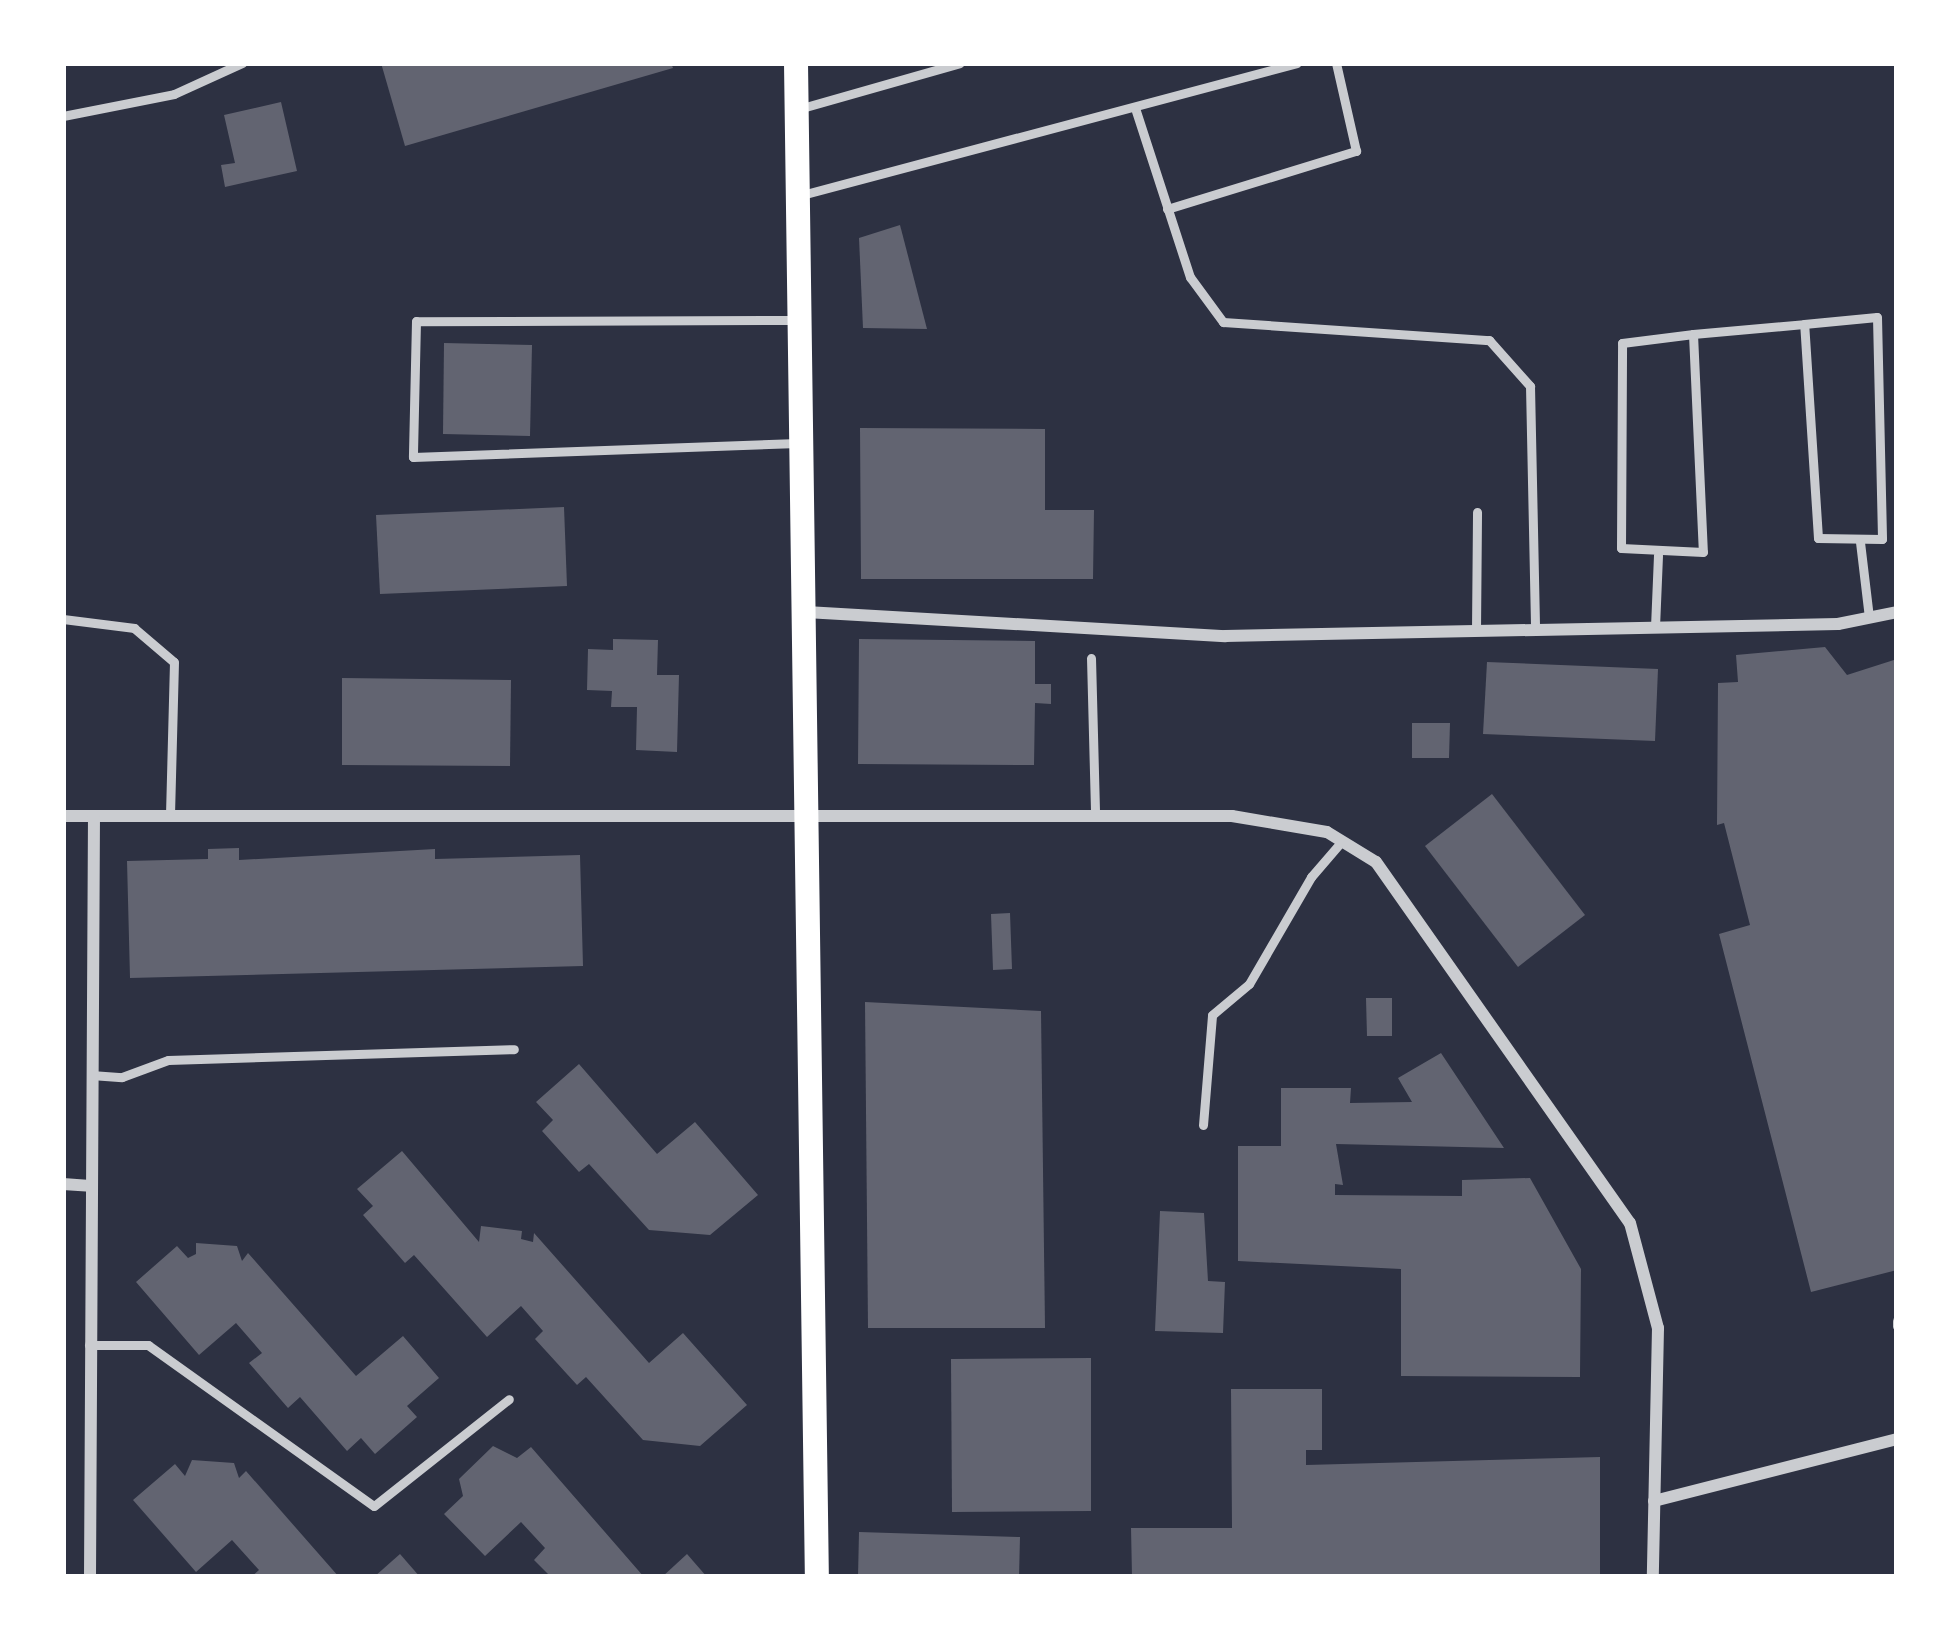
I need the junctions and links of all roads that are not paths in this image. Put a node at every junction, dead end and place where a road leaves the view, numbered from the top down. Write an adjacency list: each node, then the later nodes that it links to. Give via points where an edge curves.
1 (242, 63): 8 (lane, via 174,94)
2 (796, 63): 6 (main road)
3 (960, 63): 6 (lane)
4 (1297, 63): 7 (lane)
5 (1336, 63): 10 (lane, via 1356,152)
6 (796, 110): 9 (main road)
7 (1136, 111): 9 (lane); 10 (lane)
8 (63, 116)
9 (798, 196): 11 (main road)
10 (1167, 209): 23 (lane, via 1190,277 1222,322 1489,340 1530,386)
11 (800, 320): 14 (main road); 14 (lane, via 416,321 413,457)
12 (1804, 324): 13 (lane); 16 (lane, via 1818,538); 16 (lane, via 1877,317 1882,539)
13 (1693, 334): 17 (lane, via 1703,552); 17 (lane, via 1622,343 1621,548)
14 (803, 442): 18 (main road)
15 (1477, 512): 24 (lane)
16 (1860, 542): 20 (lane)
17 (1658, 556): 22 (lane)
18 (806, 612): 24 (street, via 1225,636); 26 (main road)
19 (1897, 612): 20 (street)
20 (1869, 617): 22 (street)
21 (63, 619): 28 (lane, via 134,628 174,662)
22 (1654, 627): 23 (street)
23 (1535, 629): 24 (street)
24 (1476, 630)
25 (1091, 658): 27 (lane)
26 (810, 812): 27 (street); 28 (street); 42 (main road)
27 (1094, 814): 31 (street, via 1232,815)
28 (170, 815): 30 (street)
29 (63, 816): 30 (street)
30 (94, 816): 33 (street)
31 (1342, 841): 34 (lane, via 1311,877 1249,984 1212,1015); 40 (street, via 1376,862 1630,1222 1658,1328)
32 (514, 1049): 33 (lane, via 168,1060 122,1077)
33 (92, 1075): 36 (street)
34 (1203, 1125)
35 (63, 1184): 36 (street)
36 (90, 1186): 37 (street)
37 (89, 1345): 38 (lane, via 148,1345 374,1506); 41 (street)
38 (509, 1399)
39 (1897, 1439): 40 (street)
40 (1654, 1501): 43 (street)
41 (90, 1577)
42 (817, 1577)
43 (1653, 1577)

